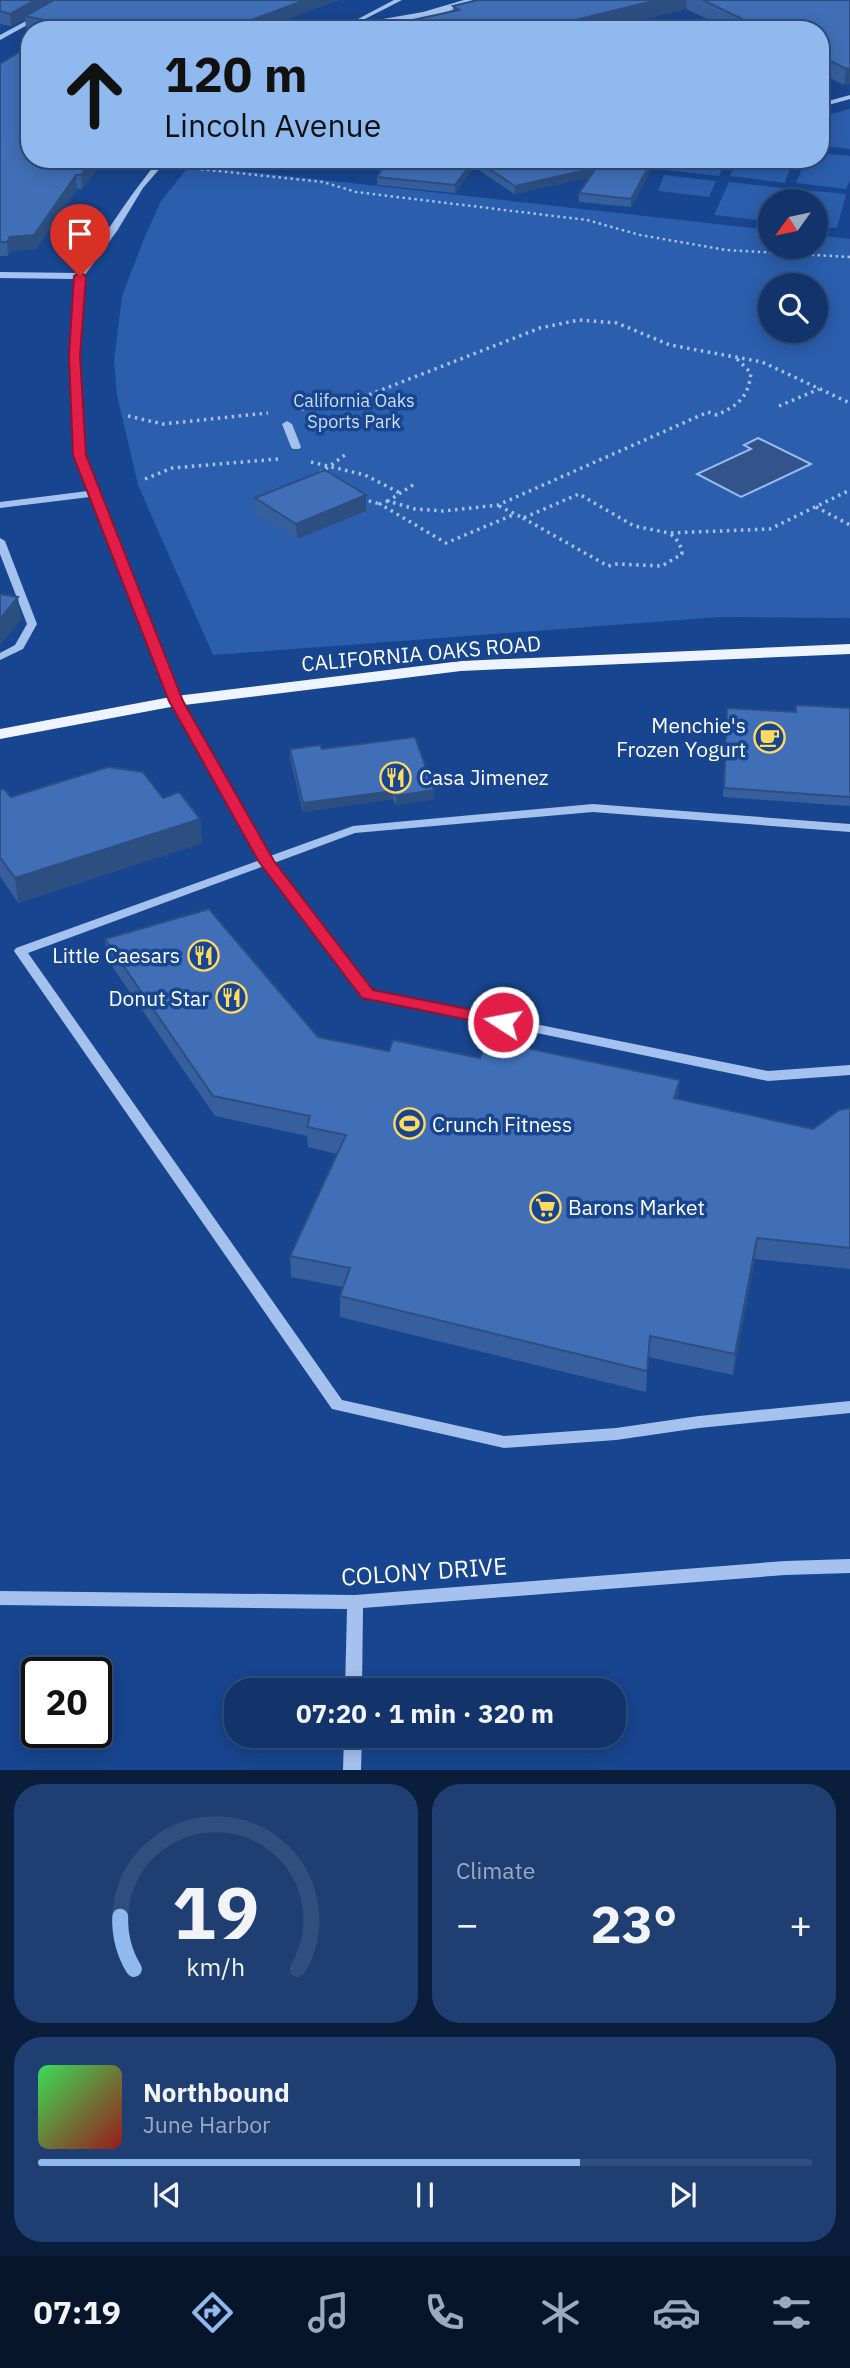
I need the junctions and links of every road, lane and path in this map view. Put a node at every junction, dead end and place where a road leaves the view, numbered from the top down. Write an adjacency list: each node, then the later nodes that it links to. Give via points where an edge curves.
1 (69, 0): 4 (street)
2 (399, 0): 5 (street)
3 (470, 0): 6 (street, via 415,18)
4 (31, 21)
5 (358, 21)
6 (381, 21)
7 (21, 26): 8 (street)
8 (0, 38)
9 (850, 97): 10 (lane)
10 (829, 103)
11 (157, 168): 15 (street)
12 (189, 168): 13 (path, via 587,220 726,250)
13 (850, 257)
14 (0, 275): 15 (street)
15 (80, 276): 33 (street, via 74,356 79,455)
16 (736, 358): 17 (path, via 762,362); 20 (path, via 670,345 617,323 563,322 353,401); 39 (path, via 751,373 742,404 717,415 708,412)
17 (820, 388): 18 (path); 19 (path)
18 (850, 403)
19 (779, 406)
20 (300, 410)
21 (274, 412): 22 (path, via 163,424)
22 (128, 416)
23 (287, 424): 24 (street)
24 (296, 447)
25 (345, 455): 28 (path)
26 (281, 459): 29 (path, via 172,468)
27 (303, 461): 28 (path)
28 (332, 466): 30 (path); 34 (path, via 365,475)
29 (145, 479)
30 (310, 479)
31 (413, 485): 34 (path)
32 (850, 491): 40 (path)
33 (95, 493): 38 (street); 48 (street)
34 (401, 493): 36 (path)
35 (358, 498): 37 (path)
36 (388, 501): 37 (path); 39 (path, via 439,511)
37 (380, 504): 41 (path, via 446,543)
38 (0, 505)
39 (498, 505): 41 (path)
40 (815, 507): 43 (path); 44 (path, via 770,529)
41 (515, 514): 42 (path)
42 (523, 518): 44 (path, via 579,494 634,526); 44 (path, via 608,566 617,562 646,568 671,563 682,549)
43 (850, 525)
44 (669, 533)
45 (0, 541): 47 (street, via 33,624 19,647)
46 (850, 649): 48 (main road, CALIFORNIA OAKS ROAD, via 461,666)
47 (0, 657)
48 (176, 701): 49 (main road, CALIFORNIA OAKS ROAD); 51 (street)
49 (0, 734)
50 (850, 828): 51 (street, via 593,808 353,830)
51 (267, 862): 52 (street, via 368,994 768,1076); 53 (street, via 20,951 337,1405 504,1442)
52 (850, 1070)
53 (850, 1407)
54 (850, 1566): 56 (street, COLONY DRIVE, via 785,1567)
55 (0, 1598): 56 (street, COLONY DRIVE)
56 (355, 1602): 57 (street)
57 (354, 1678)
58 (353, 1748): 59 (street)
59 (352, 1769)

